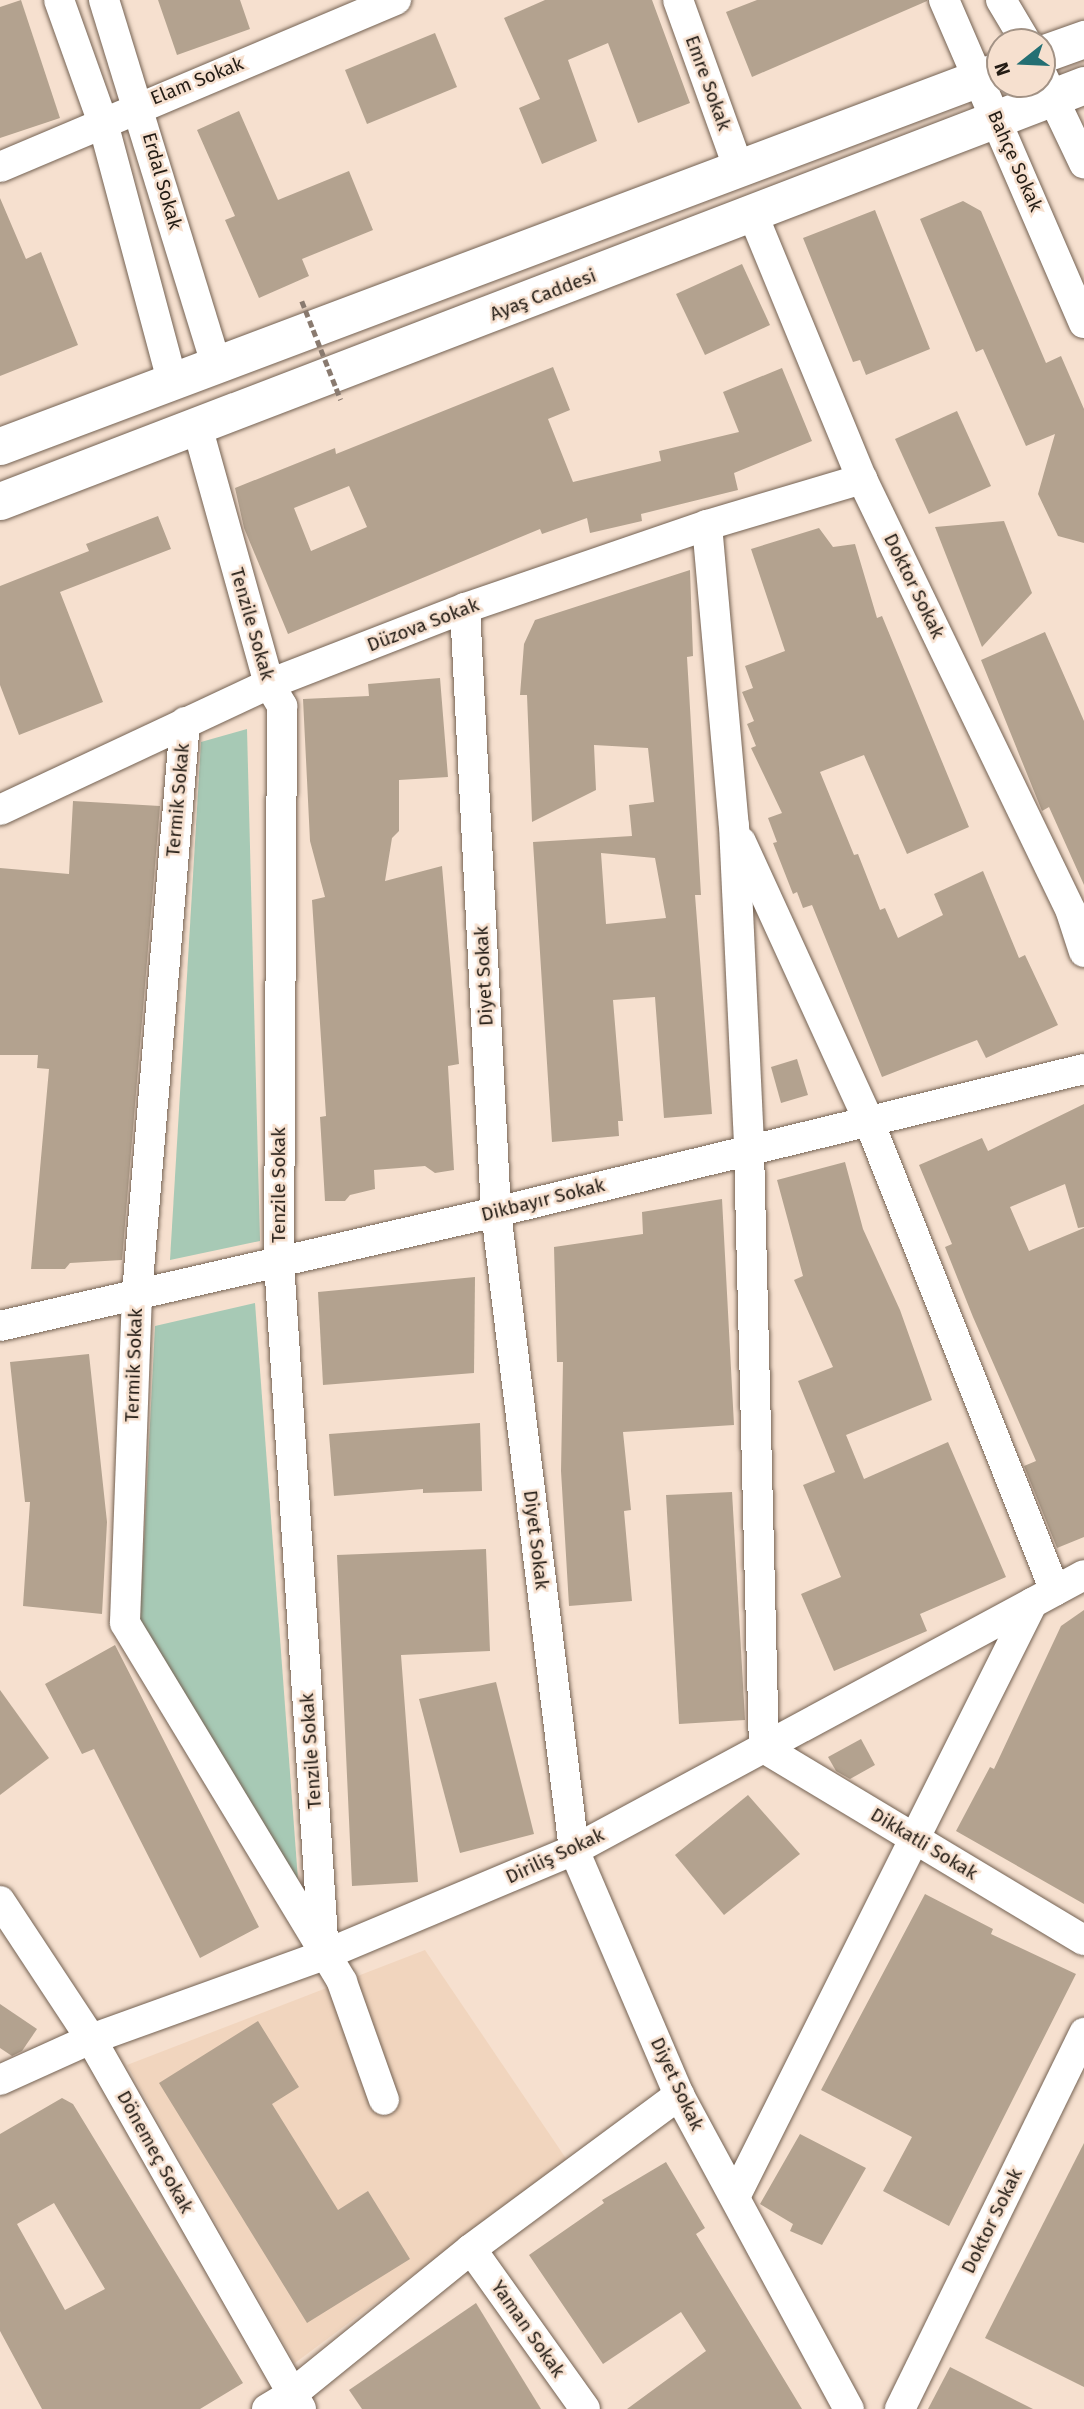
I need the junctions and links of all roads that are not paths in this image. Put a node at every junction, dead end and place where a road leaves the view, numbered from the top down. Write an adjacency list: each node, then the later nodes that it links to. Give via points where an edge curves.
1 (59, 0): 16 (street)
2 (104, 0): 14 (street, Erdal Sokak)
3 (396, 0): 14 (street, Elam Sokak)
4 (678, 0): 19 (street, Emre Sokak)
5 (944, 0): 10 (street, Bahçe Sokak)
6 (1001, 0): 7 (street)
7 (1018, 28)
8 (1084, 39): 9 (main road)
9 (1056, 49)
10 (986, 72)
11 (986, 76): 19 (main road)
12 (1059, 86): 15 (main road, Ayaş Caddesi); 17 (street)
13 (994, 98): 15 (street, Bahçe Sokak)
14 (140, 105): 16 (street, Elam Sokak); 22 (street, Erdal Sokak)
15 (999, 120): 20 (main road, Ayaş Caddesi); 21 (street, Bahçe Sokak)
16 (103, 123): 18 (street, Elam Sokak); 23 (street)
17 (1084, 163)
18 (0, 167)
19 (738, 167): 22 (main road)
20 (753, 215): 24 (main road, Ayaş Caddesi); 26 (street, Doktor Sokak)
21 (1084, 323)
22 (216, 364): 23 (main road)
23 (172, 382): 25 (main road)
24 (197, 426): 27 (main road, Ayaş Caddesi); 30 (street, Tenzile Sokak)
25 (0, 446)
26 (862, 479): 28 (street, Düzova Sokak); 34 (street, Doktor Sokak, via 1071,912)
27 (0, 501)
28 (707, 525): 29 (street, Düzova Sokak); 33 (street)
29 (465, 608): 30 (street, Düzova Sokak); 38 (street, Diyet Sokak)
30 (269, 684): 31 (street, Düzova Sokak); 39 (street, Tenzile Sokak, via 282,706)
31 (185, 722): 32 (street, Düzova Sokak); 40 (street, Termik Sokak)
32 (0, 810)
33 (734, 826): 36 (street); 37 (street)
34 (1084, 953)
35 (1084, 1069): 36 (street, Dikbayır Sokak)
36 (870, 1124): 37 (street, Dikbayır Sokak); 43 (street)
37 (749, 1149): 38 (street, Dikbayır Sokak); 44 (street)
38 (496, 1212): 39 (street, Dikbayır Sokak); 46 (street, Diyet Sokak)
39 (279, 1262): 40 (street, Dikbayır Sokak); 49 (street, Tenzile Sokak)
40 (137, 1294): 41 (street, Dikbayır Sokak); 49 (street, Termik Sokak, via 125,1623)
41 (0, 1326)
42 (1084, 1575): 43 (street, Diriliş Sokak)
43 (1044, 1596): 44 (street, Diriliş Sokak); 45 (street)
44 (764, 1748): 45 (street, Dikkatli Sokak); 46 (street, Diriliş Sokak)
45 (915, 1838): 48 (street, Dikkatli Sokak); 55 (street)
46 (575, 1850): 49 (street, Diriliş Sokak); 53 (street, Diyet Sokak)
47 (0, 1901): 51 (street, Dönemeç Sokak)
48 (1084, 1940)
49 (324, 1955): 51 (street, Diriliş Sokak); 54 (street, Termik Sokak, via 342,1982)
50 (1084, 2033): 60 (street, Doktor Sokak)
51 (91, 2039): 52 (street, Diriliş Sokak); 57 (street, Dönemeç Sokak)
52 (0, 2080)
53 (679, 2095): 55 (street, Diyet Sokak); 56 (street)
54 (384, 2100)
55 (735, 2197): 59 (street, Diyet Sokak)
56 (471, 2249): 57 (street); 58 (street, Yaman Sokak)
57 (287, 2404)
58 (585, 2409)
59 (849, 2409)
60 (900, 2409)

